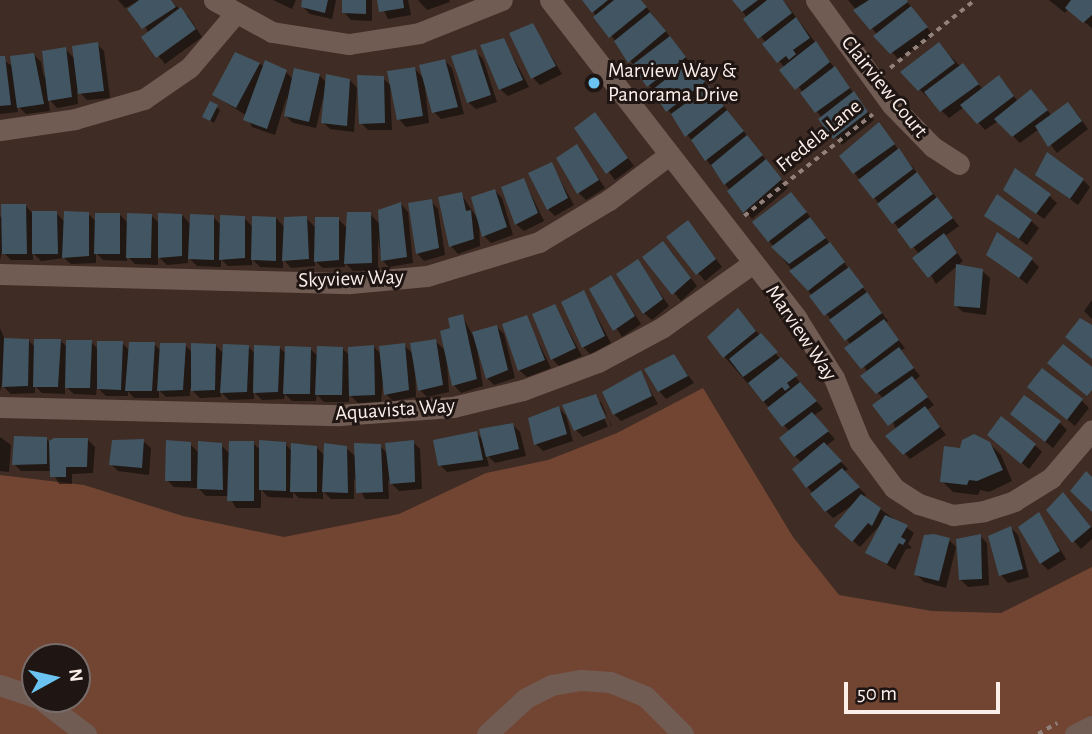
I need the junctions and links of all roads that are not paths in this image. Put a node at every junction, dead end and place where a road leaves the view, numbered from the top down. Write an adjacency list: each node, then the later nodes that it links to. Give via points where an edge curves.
1 (214, 0): 5 (street)
2 (502, 0): 5 (street, via 419,33 349,44 272,32)
3 (550, 0): 7 (street, Marview Way)
4 (816, 0): 8 (street, Clairview Court, via 882,91 933,147)
5 (235, 14): 6 (street, via 190,67 144,99 75,119)
6 (0, 130)
7 (670, 154): 9 (street, Marview Way); 10 (street, Skyview Way, via 609,200 539,242 427,276 350,283)
8 (959, 164)
9 (753, 263): 11 (street, Aquavista Way, via 663,327 598,362 523,390 453,407 339,415); 12 (street, Marview Way, via 797,319 834,378 875,466 894,488 919,504 953,515 1014,501 1051,478)
10 (0, 274)
11 (0, 407)
12 (1092, 430)
13 (0, 685): 14 (street)
14 (21, 692)
15 (57, 713): 17 (street)
16 (1092, 725): 20 (street)
17 (86, 734)
18 (487, 734): 19 (street, via 526,698 552,685 581,680 610,682 645,696)
19 (682, 734)
20 (1074, 734)

